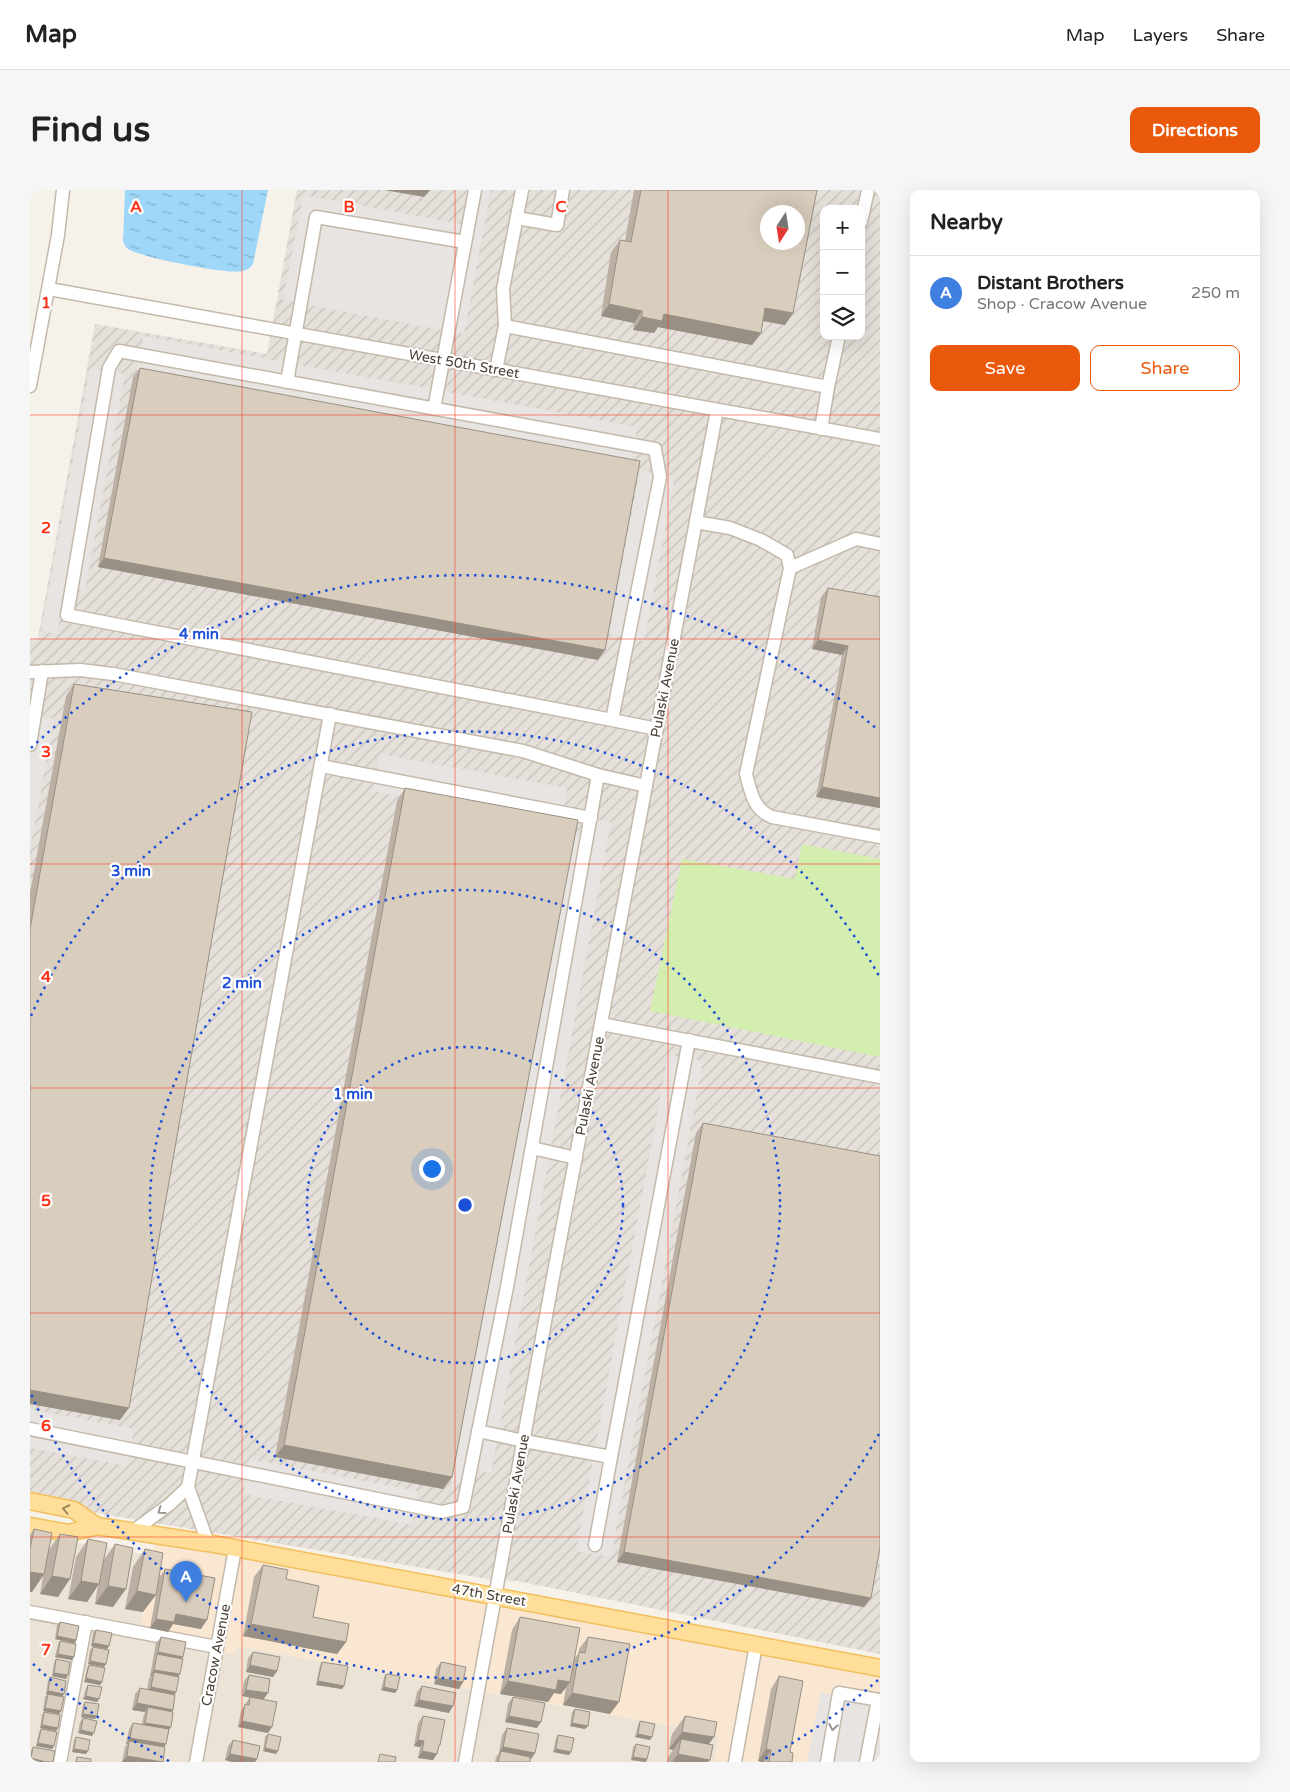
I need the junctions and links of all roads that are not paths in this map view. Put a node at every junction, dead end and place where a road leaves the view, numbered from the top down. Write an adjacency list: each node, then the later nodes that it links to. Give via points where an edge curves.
1 (63, 190): 9 (street)
2 (475, 190): 8 (street)
3 (522, 190): 7 (street)
4 (563, 190): 7 (street, via 556,225)
5 (868, 190): 6 (street)
6 (865, 205)
7 (517, 218): 10 (street, via 503,289)
8 (465, 242): 11 (street, via 316,216); 13 (street)
9 (49, 289): 11 (street, West 50th Street); 16 (street)
10 (505, 326): 14 (street); 17 (street)
11 (295, 333): 13 (street, West 50th Street); 15 (street)
12 (837, 340): 17 (street)
13 (442, 360): 14 (street, West 50th Street); 18 (street)
14 (496, 370): 19 (street, West 50th Street)
15 (287, 382): 18 (street); 27 (street, via 119,351 109,368 67,615)
16 (30, 386)
17 (828, 387): 20 (street)
18 (434, 409): 27 (street, via 655,449 660,477)
19 (717, 410): 20 (street, West 50th Street); 22 (street, Pulaski Avenue)
20 (821, 428): 21 (street, West 50th Street)
21 (880, 439)
22 (696, 522): 24 (street, via 730,528 762,540 787,555); 28 (street, Pulaski Avenue)
23 (880, 544): 24 (street, via 856,539)
24 (790, 568): 34 (street, via 746,774 752,797 762,813 772,817)
25 (36, 672): 26 (street, via 80,670 113,674); 29 (street)
26 (330, 714): 30 (street); 31 (street, via 523,751)
27 (612, 720): 28 (street)
28 (657, 729): 32 (street, Pulaski Avenue)
29 (30, 745)
30 (321, 766): 33 (street); 44 (street)
31 (598, 775): 32 (street); 33 (street)
32 (646, 786): 35 (street, Pulaski Avenue)
33 (591, 818): 38 (street)
34 (880, 837)
35 (601, 1024): 36 (street); 39 (street, Pulaski Avenue)
36 (689, 1040): 37 (street); 43 (street)
37 (880, 1077)
38 (532, 1148): 39 (street); 41 (street)
39 (576, 1158): 42 (street, Pulaski Avenue)
40 (30, 1429): 44 (street)
41 (478, 1430): 42 (street); 44 (street, via 463,1507 442,1512)
42 (524, 1441): 43 (street); 53 (street, Pulaski Avenue)
43 (611, 1456): 51 (street)
44 (194, 1462): 45 (street)
45 (188, 1487): 49 (street, one-way to 49); 50 (street)
46 (30, 1501): 48 (main road, 47th Street, one-way to 46, via 74,1510)
47 (30, 1526): 48 (main road, 47th Street, via 69,1533)
48 (97, 1526): 49 (main road, 47th Street)
49 (132, 1532): 50 (main road, 47th Street)
50 (208, 1543): 52 (main road, 47th Street)
51 (595, 1545)
52 (235, 1549): 53 (main road, 47th Street); 57 (street, Cracow Avenue)
53 (496, 1597): 56 (main road, 47th Street); 62 (street, Pulaski Avenue)
54 (30, 1612): 55 (street)
55 (86, 1622): 57 (street); 60 (street)
56 (756, 1645): 58 (main road, 47th Street); 63 (street)
57 (217, 1647): 61 (street, Cracow Avenue)
58 (880, 1668)
59 (879, 1700): 64 (street, one-way to 64, via 839,1693); 65 (street)
60 (60, 1762)
61 (196, 1762)
62 (465, 1762)
63 (734, 1762)
64 (827, 1762)
65 (866, 1762)

